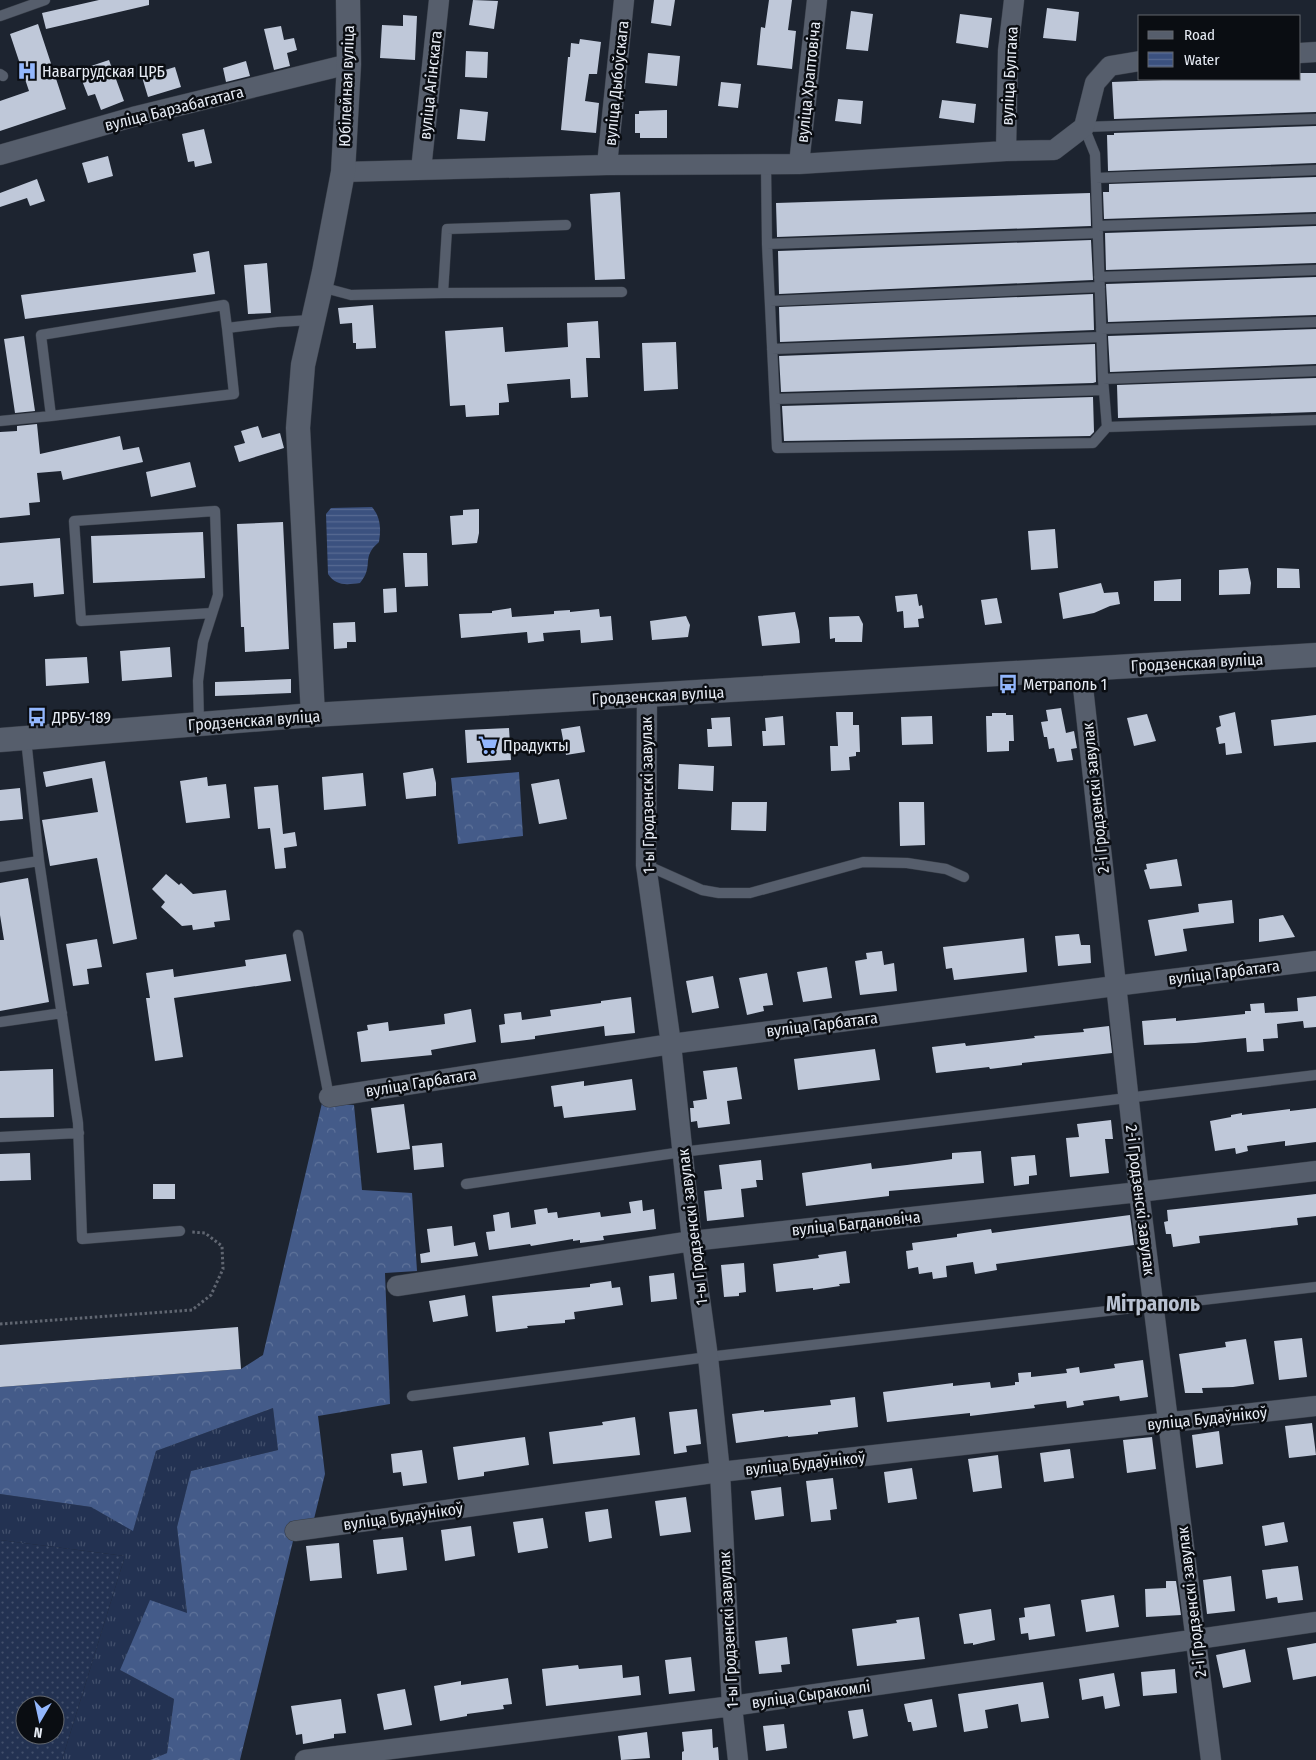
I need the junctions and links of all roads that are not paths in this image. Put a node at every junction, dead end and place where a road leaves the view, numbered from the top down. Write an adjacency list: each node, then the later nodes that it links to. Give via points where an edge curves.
1 (45, 0): 7 (lane)
2 (348, 0): 11 (street, Юбілейная вуліца)
3 (440, 0): 19 (street, вуліца Агінскага)
4 (624, 0): 18 (street, вуліца Дыбоўскага)
5 (817, 0): 17 (street, вуліца Храптовіча)
6 (1014, 0): 14 (street, вуліца Булгака, via 1008,50)
7 (0, 16)
8 (1316, 52): 9 (street)
9 (1301, 53)
10 (1138, 61): 13 (street, via 1110,66 1095,83)
11 (349, 64): 15 (street, вуліца Барзабагатага, via 133,116); 21 (street, Юбілейная вуліца)
12 (1316, 119): 13 (lane)
13 (1084, 127): 14 (street, via 1054,150); 22 (lane, via 1095,154)
14 (1006, 151): 17 (street)
15 (0, 155)
16 (766, 164): 17 (street); 18 (street); 26 (lane)
17 (799, 164)
18 (607, 165): 19 (street)
19 (421, 170): 21 (street)
20 (1316, 170): 22 (lane)
21 (343, 172): 29 (street, Юбілейная вуліца)
22 (1096, 178): 25 (lane)
23 (1316, 220): 25 (lane)
24 (566, 225): 31 (lane, via 447,229)
25 (1098, 230): 26 (lane); 28 (lane)
26 (767, 244): 32 (lane)
27 (1316, 270): 28 (lane)
28 (1100, 282): 32 (lane); 36 (lane)
29 (321, 287): 31 (lane, via 351,295); 33 (street, Юбілейная вуліца)
30 (622, 292): 31 (lane)
31 (443, 293)
32 (770, 301): 37 (lane)
33 (313, 320): 35 (lane); 50 (street, Юбілейная вуліца, via 303,366 298,428)
34 (1316, 322): 36 (lane)
35 (227, 328): 42 (lane, via 234,394); 42 (lane, via 224,305 41,334)
36 (1101, 333): 37 (lane); 39 (lane)
37 (772, 348): 41 (lane)
38 (1316, 371): 39 (lane)
39 (1103, 378): 40 (lane)
40 (1104, 390): 41 (lane); 45 (lane)
41 (775, 398): 45 (lane, via 777,448 1092,443)
42 (51, 416): 44 (lane)
43 (1316, 420): 45 (lane)
44 (0, 421)
45 (1107, 427)
46 (212, 613): 46 (lane, via 218,595 215,511 74,521 81,621); 51 (lane, via 203,642 198,681)
47 (1316, 655): 48 (street, Гродзенская вуліца)
48 (1081, 669): 49 (street, Гродзенская вуліца); 60 (street, 2-і Гродзенскі завулак)
49 (646, 695): 50 (street, Гродзенская вуліца); 55 (street, 1-ы Гродзенскі завулак)
50 (313, 716): 51 (street, Гродзенская вуліца)
51 (199, 724): 52 (street, Гродзенская вуліца)
52 (26, 739): 53 (street, Гродзенская вуліца); 54 (lane)
53 (0, 740)
54 (40, 861): 56 (lane); 61 (lane)
55 (646, 865): 57 (lane, via 702,890 719,893 750,893 863,862 922,865); 63 (street, 1-ы Гродзенскі завулак)
56 (0, 867)
57 (964, 876)
58 (298, 935): 65 (lane)
59 (1316, 961): 60 (street, вуліца Гарбатага)
60 (1115, 986): 63 (street, вуліца Гарбатага); 66 (street, 2-і Гродзенскі завулак)
61 (62, 1014): 62 (lane); 67 (lane)
62 (0, 1022)
63 (671, 1044): 65 (street, вуліца Гарбатага); 69 (street, 1-ы Гродзенскі завулак)
64 (1316, 1075): 66 (lane)
65 (329, 1097)
66 (1129, 1098): 69 (lane); 72 (street, 2-і Гродзенскі завулак)
67 (78, 1134): 68 (lane); 73 (lane, via 82,1239)
68 (0, 1137)
69 (682, 1152): 71 (lane); 74 (street, 1-ы Гродзенскі завулак)
70 (1316, 1171): 72 (street, вуліца Багдановіча)
71 (466, 1184)
72 (1139, 1192): 74 (street, вуліца Багдановіча); 77 (street, 2-і Гродзенскі завулак)
73 (180, 1231)
74 (692, 1241): 75 (street, вуліца Багдановіча); 78 (street, 1-ы Гродзенскі завулак)
75 (397, 1286)
76 (1316, 1287): 77 (lane)
77 (1155, 1306): 78 (lane); 81 (street, 2-і Гродзенскі завулак)
78 (708, 1357): 79 (lane); 82 (street, 1-ы Гродзенскі завулак)
79 (412, 1396)
80 (1316, 1406): 81 (street, вуліца Будаўнікоў)
81 (1169, 1422): 82 (street, вуліца Будаўнікоў); 85 (street, 2-і Гродзенскі завулак)
82 (720, 1472): 83 (street, вуліца Будаўнікоў); 86 (street, 1-ы Гродзенскі завулак)
83 (295, 1530)
84 (1316, 1622): 85 (street, вуліца Сыракомлі)
85 (1195, 1638): 86 (street, вуліца Сыракомлі); 89 (street, 2-і Гродзенскі завулак)
86 (732, 1706): 87 (street, вуліца Сыракомлі); 88 (street, 1-ы Гродзенскі завулак)
87 (305, 1760)
88 (738, 1760)
89 (1211, 1760)

